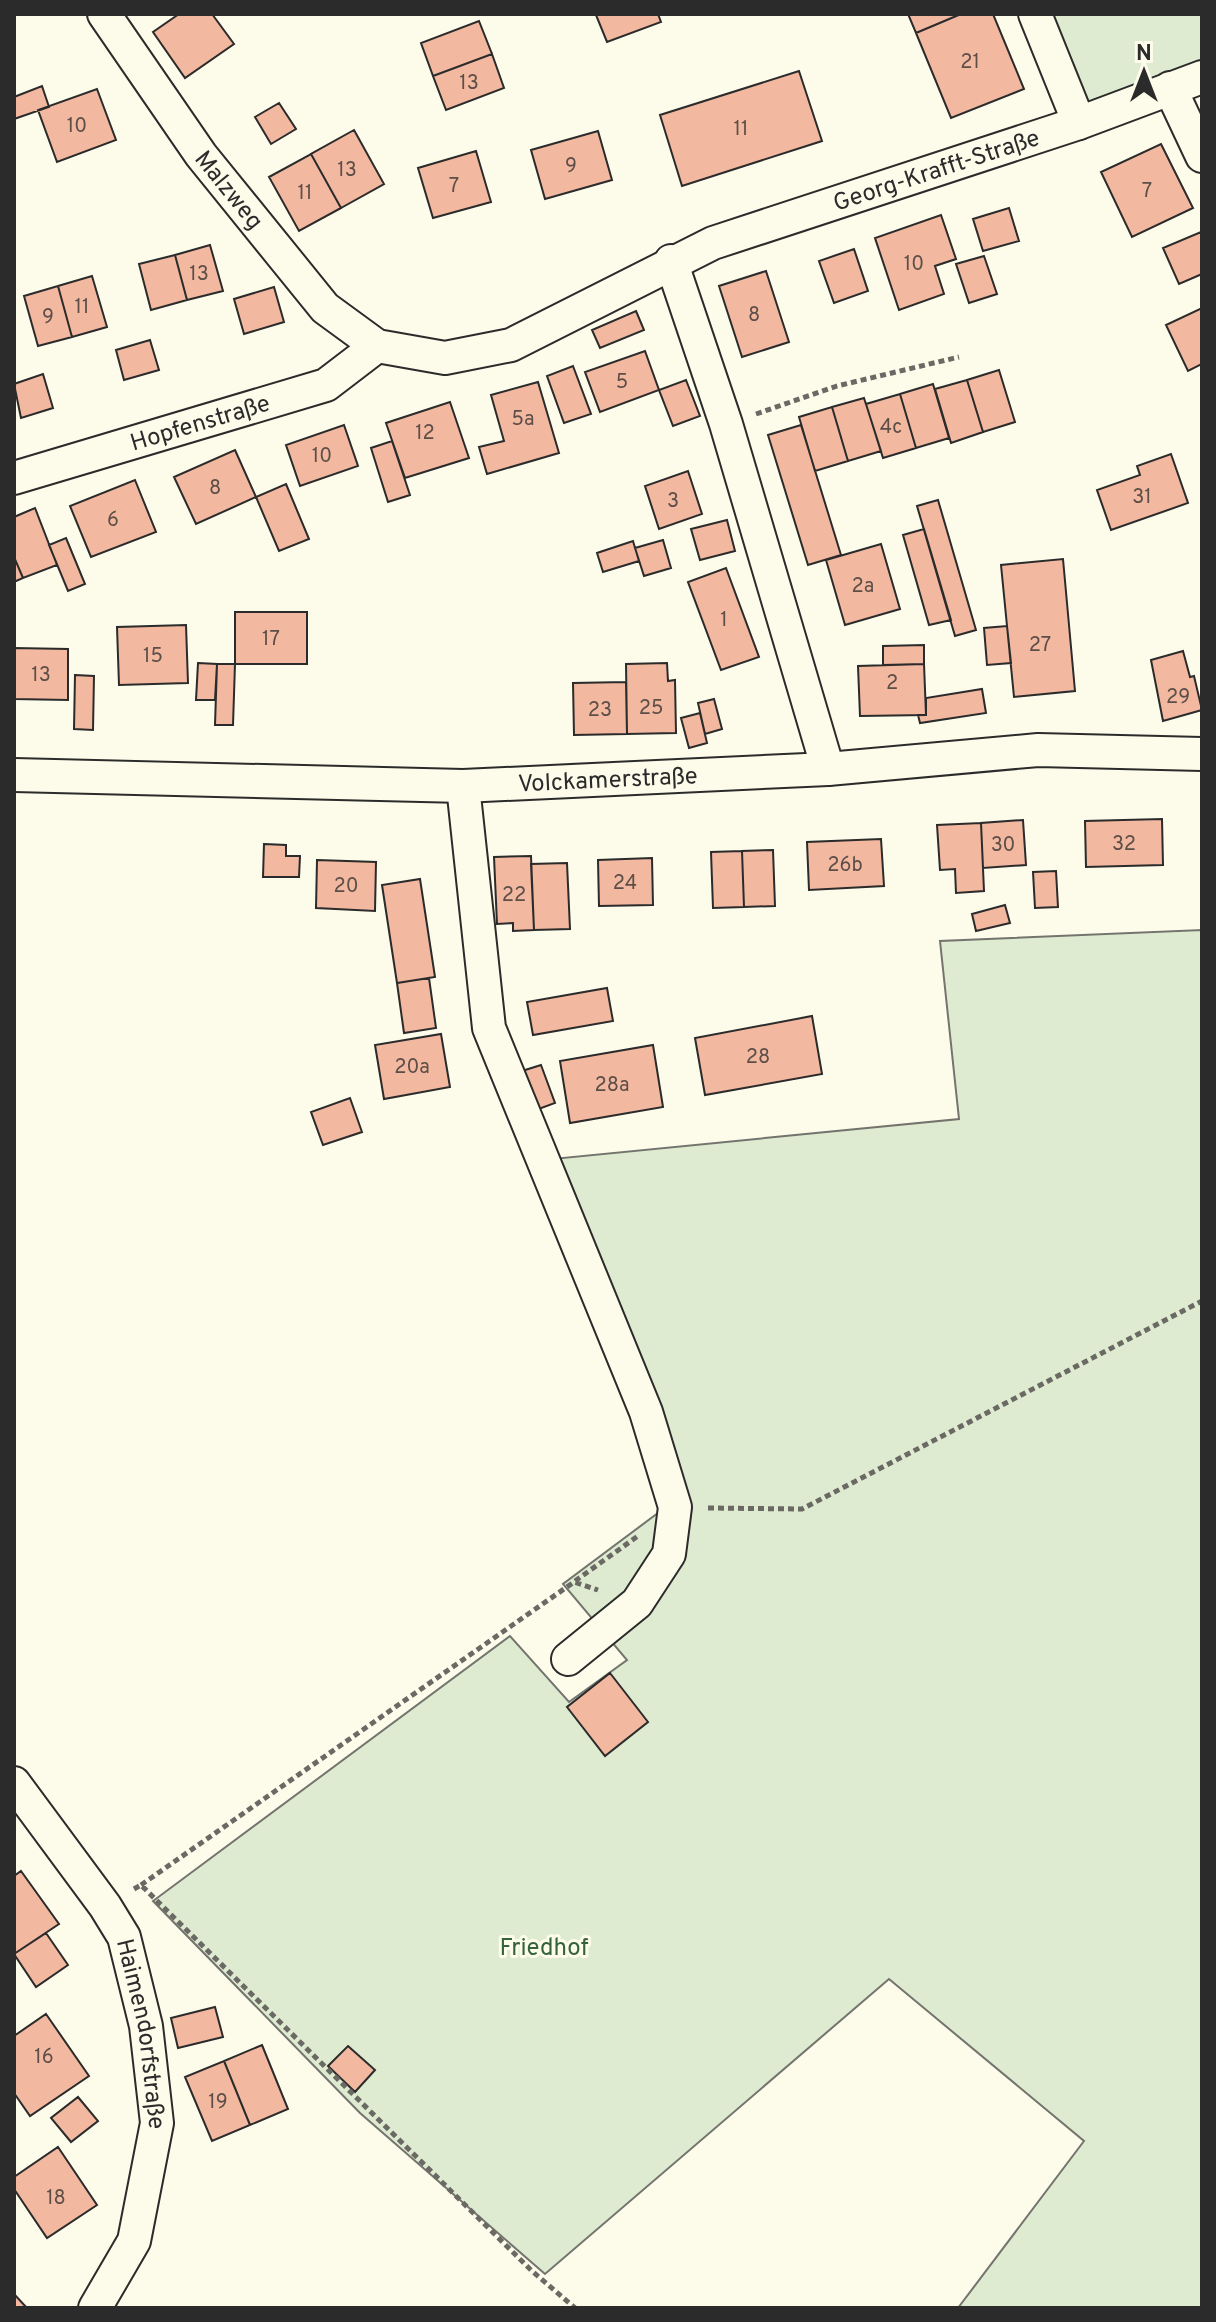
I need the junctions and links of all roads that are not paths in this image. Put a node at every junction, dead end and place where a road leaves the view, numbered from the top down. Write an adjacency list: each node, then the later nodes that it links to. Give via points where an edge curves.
1 (104, 14): 8 (street, Malzweg, via 201,155 325,308)
2 (1035, 14): 5 (street)
3 (1202, 77): 4 (street, Georg-Krafft-Straße)
4 (1170, 88): 5 (street, Georg-Krafft-Straße); 6 (street)
5 (1079, 123): 7 (street, Georg-Krafft-Straße)
6 (1202, 156)
7 (671, 261): 8 (street, Georg-Krafft-Straße, via 511,345 445,358); 11 (street, via 726,424)
8 (377, 346): 9 (street, Hopfenstraße, via 326,385)
9 (14, 478)
10 (1202, 754): 11 (street, Volckamerstraße, via 1038,750)
11 (828, 769): 13 (street, Volckamerstraße)
12 (14, 775): 13 (street, Volckamerstraße)
13 (463, 786): 14 (street, via 489,1028 646,1412 675,1509 669,1554 637,1603)
14 (568, 1659)
15 (18, 1794): 16 (street, Haimendorfstraße, via 124,1937 146,2026 157,2123 134,2241)
16 (95, 2308)

